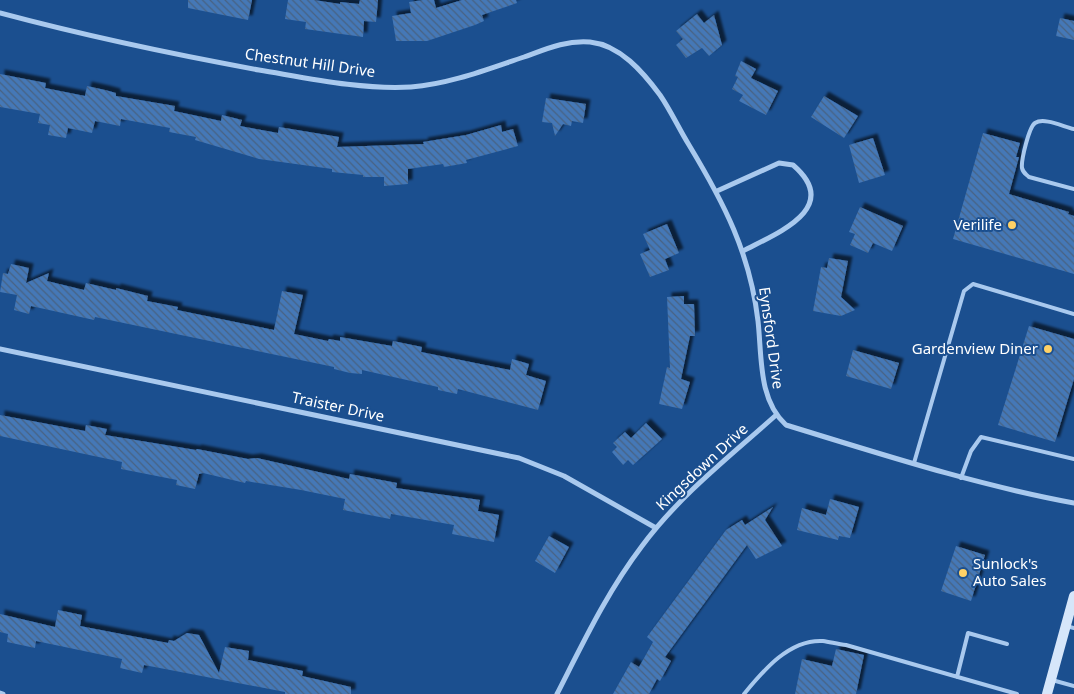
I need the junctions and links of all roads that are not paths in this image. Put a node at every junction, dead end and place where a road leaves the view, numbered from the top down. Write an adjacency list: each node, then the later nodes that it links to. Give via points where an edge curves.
1 (0, 13): 2 (street, Chestnut Hill Drive, via 138,48 315,80 356,84 412,87 463,77 569,42 593,42)
2 (614, 50): 5 (street, Eynsford Drive, via 630,61 660,95)
3 (1074, 129): 4 (lane, via 1041,121 1034,123 1021,166 1029,177)
4 (1074, 189)
5 (717, 191): 6 (street, Eynsford Drive); 6 (street, via 779,163 793,165 809,183 810,204 800,216 785,229)
6 (743, 251): 9 (street, Eynsford Drive, via 758,318 766,396)
7 (1074, 314): 11 (lane, via 972,284 964,291)
8 (0, 350): 14 (street, Traister Drive, via 519,458 564,476)
9 (775, 416): 11 (street, via 786,425); 14 (street, Kingsdown Drive, via 689,492)
10 (1074, 459): 12 (lane, via 981,437)
11 (914, 463): 12 (street)
12 (962, 478): 13 (street, via 1019,493)
13 (1074, 502)
14 (656, 528): 21 (street, Kingsdown Drive, via 601,607)
15 (1074, 596): 16 (main road)
16 (1070, 627): 19 (main road)
17 (1007, 644): 18 (lane, via 968,633)
18 (957, 677): 22 (lane, via 846,645 821,641 798,646 765,668); 23 (lane)
19 (1051, 679): 20 (lane); 24 (main road)
20 (1074, 686)
21 (557, 694)
22 (744, 694)
23 (1017, 694)
24 (1047, 694)

